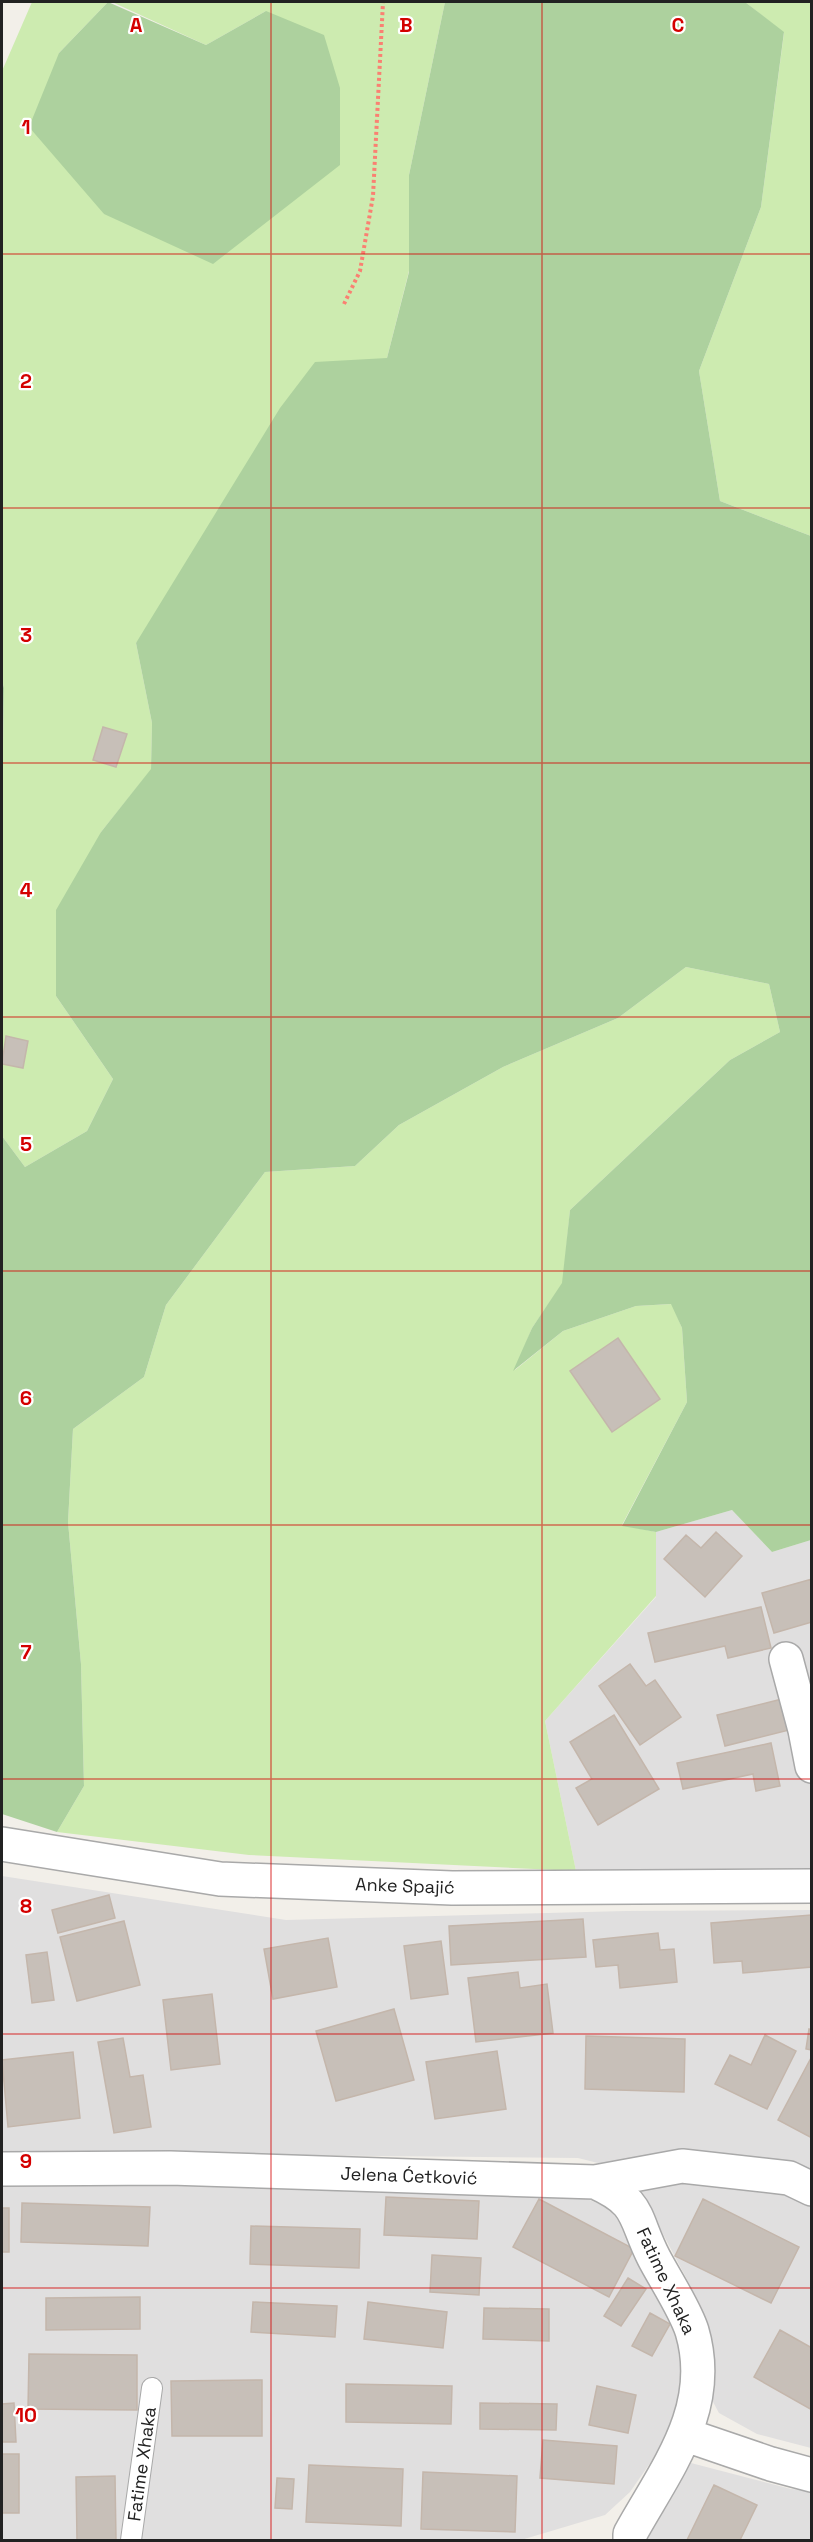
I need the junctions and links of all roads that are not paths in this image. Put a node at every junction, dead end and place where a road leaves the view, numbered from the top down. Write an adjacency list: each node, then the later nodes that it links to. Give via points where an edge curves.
1 (786, 1659): 2 (street)
2 (812, 1766)
3 (2, 1844): 4 (street, Anke Spajić, via 220,1879 452,1888)
4 (812, 1886)
5 (2, 2169): 6 (street, Jelena Ćetković, via 170,2168)
6 (595, 2182): 7 (street, Jelena Ćetković, via 682,2166 789,2178); 9 (street, Fatime Xhaka, via 631,2205 692,2330 700,2377)
7 (812, 2189)
8 (152, 2388): 12 (lane, Fatime Xhaka)
9 (686, 2435): 10 (street); 11 (street, Fatime Xhaka)
10 (812, 2475)
11 (620, 2538)
12 (131, 2541)

